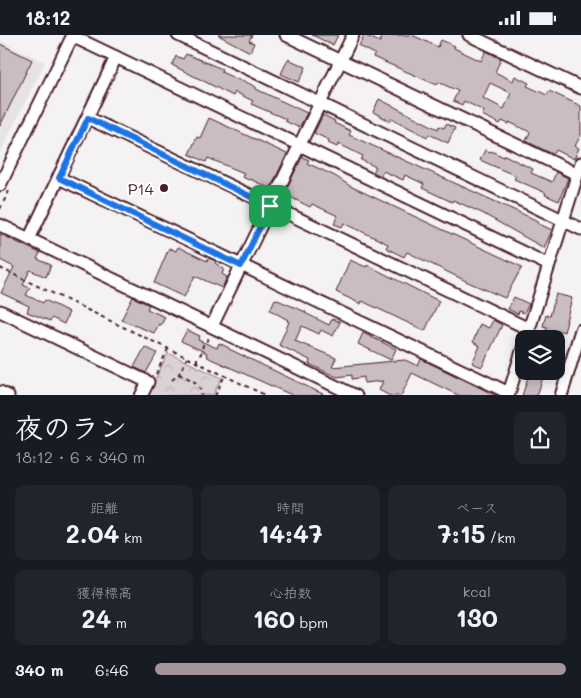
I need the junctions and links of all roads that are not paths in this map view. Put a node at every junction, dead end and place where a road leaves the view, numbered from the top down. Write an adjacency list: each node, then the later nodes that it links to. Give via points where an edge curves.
1 (72, 35): 6 (street); 14 (street)
2 (178, 35): 9 (street)
3 (286, 35): 7 (street)
4 (353, 35): 7 (street)
5 (470, 35): 8 (street)
6 (116, 57): 10 (street); 11 (street)
7 (340, 61): 9 (street); 12 (street)
8 (581, 88)
9 (320, 103): 11 (street); 16 (street)
10 (88, 118): 13 (street); 15 (street)
11 (300, 146): 15 (street); 20 (street)
12 (579, 169): 16 (street)
13 (59, 178): 19 (street); 21 (street)
14 (0, 185)
15 (270, 206): 21 (street); 24 (street)
16 (563, 220): 18 (street); 20 (street)
17 (0, 225): 19 (street)
18 (581, 229)
19 (29, 239): 23 (street)
20 (549, 265): 25 (street)
21 (241, 266): 23 (street); 32 (street)
22 (0, 311): 30 (street, via 148,382)
23 (212, 326): 31 (street)
24 (519, 330)
25 (528, 330)
26 (581, 330): 33 (street)
27 (515, 373): 32 (street)
28 (0, 391): 29 (street)
29 (8, 395)
30 (141, 395)
31 (356, 395)
32 (508, 395)
33 (561, 395)

